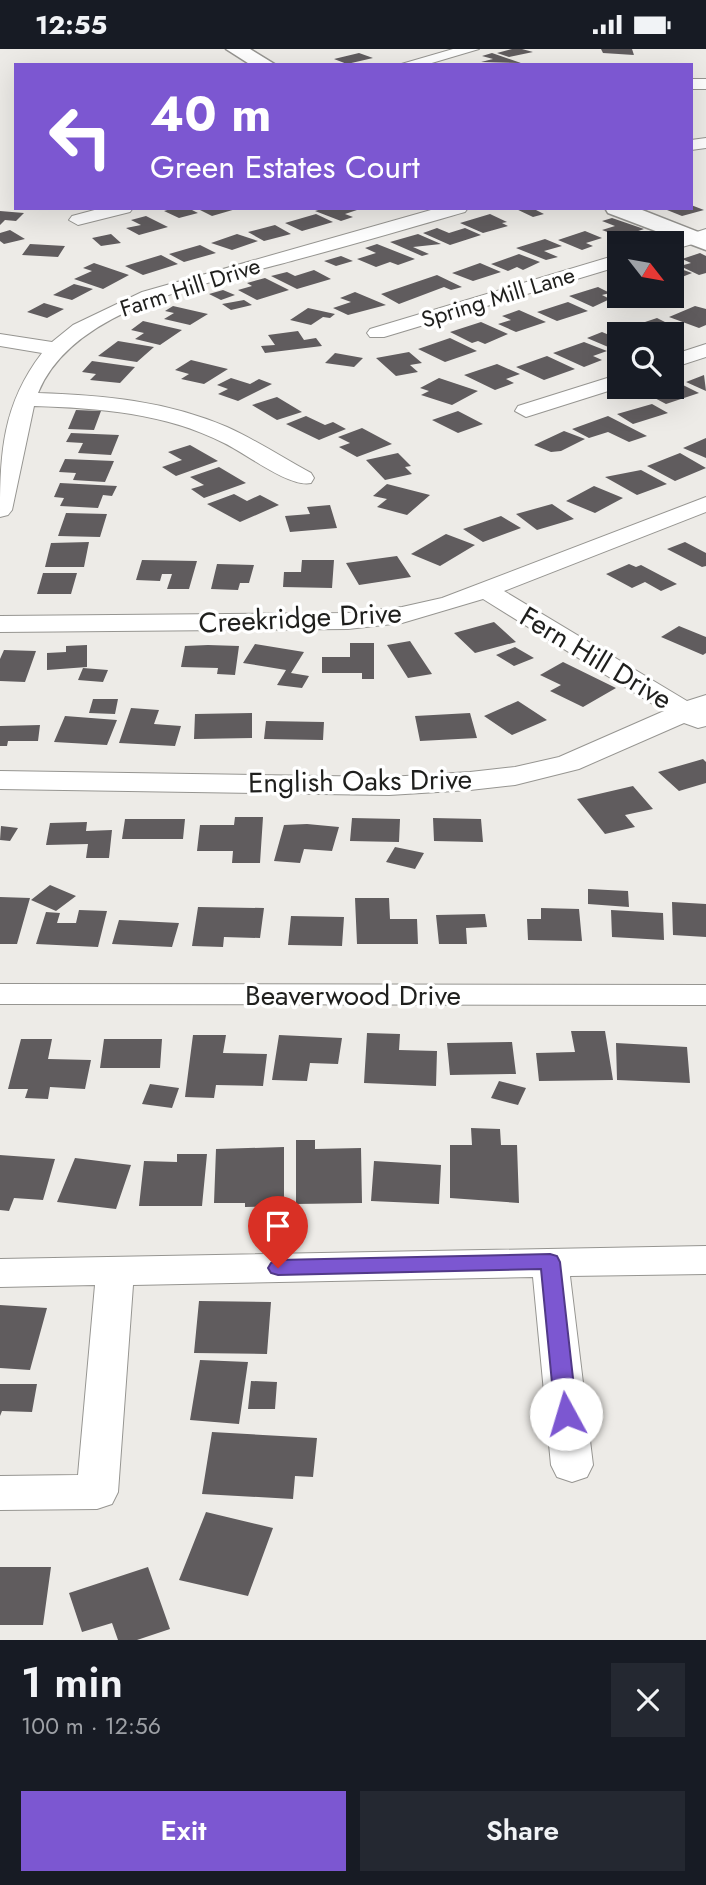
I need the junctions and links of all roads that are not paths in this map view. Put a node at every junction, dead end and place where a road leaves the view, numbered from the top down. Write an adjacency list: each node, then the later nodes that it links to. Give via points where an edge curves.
1 (236, 49): 3 (street)
2 (472, 49): 4 (street)
3 (261, 63)
4 (413, 63)
5 (116, 210): 8 (street)
6 (452, 210): 13 (street, Farm Hill Drive, via 162,292 109,313)
7 (621, 210): 9 (street)
8 (78, 220)
9 (694, 240)
10 (607, 264): 11 (street, Spring Mill Lane)
11 (377, 333)
12 (0, 340): 13 (street)
13 (57, 349): 17 (street, Farm Hill Drive, via 36,375)
14 (706, 350): 15 (street)
15 (684, 358)
16 (607, 384): 18 (street)
17 (26, 399): 19 (street, via 121,404 184,418); 21 (street, Farm Hill Drive)
18 (526, 411)
19 (303, 478)
20 (706, 504): 22 (street, Creekridge Drive)
21 (0, 510)
22 (487, 591): 23 (street, Creekridge Drive, via 402,615 348,621); 24 (street, Fern Hill Drive)
23 (0, 624)
24 (699, 713): 25 (street, English Oaks Drive, via 569,763 470,781 389,786)
25 (0, 780)
26 (0, 994): 27 (street, Beaverwood Drive)
27 (706, 995)
28 (706, 1260): 29 (street)
29 (550, 1262): 30 (street); 32 (street)
30 (115, 1272): 31 (street); 33 (street, via 97,1492)
31 (0, 1273)
32 (572, 1465)
33 (0, 1493)

